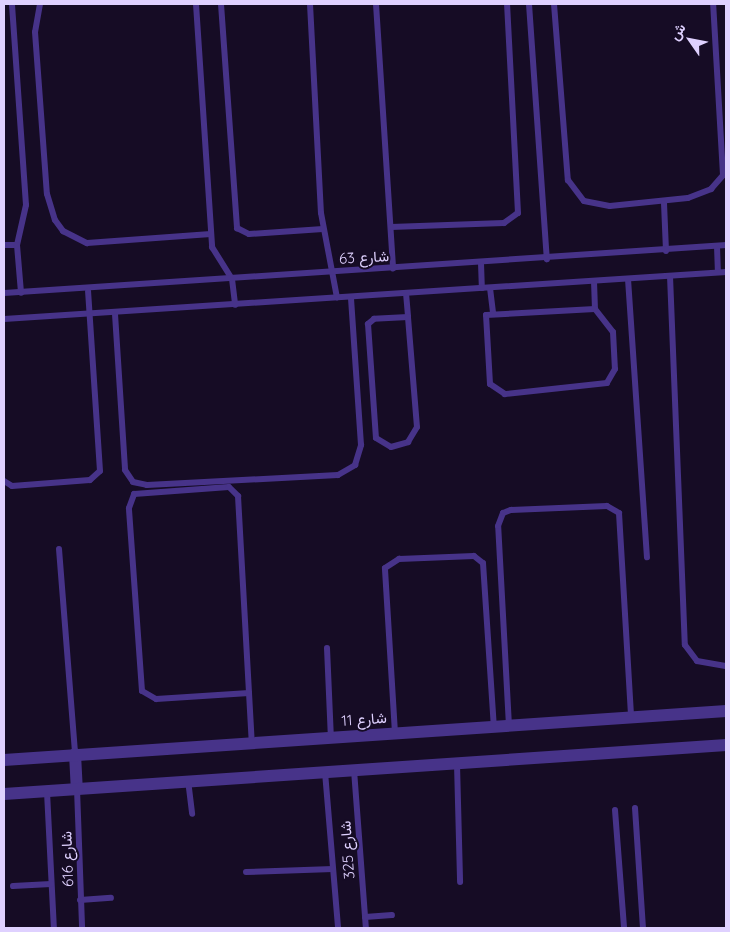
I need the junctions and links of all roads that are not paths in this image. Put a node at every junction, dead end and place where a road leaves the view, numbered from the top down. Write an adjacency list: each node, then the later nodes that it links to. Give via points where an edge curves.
1 (12, 4): 16 (lane, via 26,190)
2 (40, 4): 14 (lane, via 34,20 48,194 55,220 64,231 87,243)
3 (196, 4): 14 (lane)
4 (221, 4): 13 (lane, via 237,228 248,234)
5 (310, 4): 13 (lane)
6 (376, 4): 12 (lane)
7 (507, 4): 12 (lane, via 518,213 504,223)
8 (529, 4): 20 (lane)
9 (554, 4): 11 (lane, via 571,188 592,204)
10 (713, 4): 11 (lane, via 724,175 719,183 700,194)
11 (664, 203): 19 (lane)
12 (391, 228): 22 (lane)
13 (323, 229): 23 (lane)
14 (211, 234): 27 (lane, via 217,260)
15 (4, 245): 16 (lane)
16 (17, 245): 33 (lane)
17 (726, 245): 18 (lane, شارع 63)
18 (717, 246): 19 (lane, شارع 63); 24 (lane)
19 (666, 251): 20 (lane, شارع 63)
20 (547, 259): 21 (lane, شارع 63)
21 (481, 263): 22 (lane, شارع 63); 30 (lane)
22 (393, 268): 23 (lane, شارع 63)
23 (335, 271): 27 (lane, شارع 63); 37 (lane)
24 (718, 272): 25 (lane); 26 (lane)
25 (726, 272)
26 (670, 276): 28 (lane); 49 (lane, via 685,645 697,661)
27 (232, 279): 32 (lane, شارع 63); 38 (lane)
28 (628, 279): 29 (lane); 47 (lane)
29 (594, 281): 31 (lane); 39 (lane)
30 (482, 288): 31 (lane); 35 (lane)
31 (490, 288): 40 (lane)
32 (88, 290): 33 (lane, شارع 63); 42 (lane)
33 (22, 292): 34 (lane, شارع 63)
34 (4, 293)
35 (406, 293): 36 (lane); 43 (lane)
36 (351, 297): 37 (lane); 41 (lane, via 361,445 355,464 338,475 147,485 133,482 125,470)
37 (337, 298): 38 (lane)
38 (235, 305): 41 (lane)
39 (595, 309): 40 (lane); 40 (lane, via 613,332 615,369 607,383 505,394 494,388 488,378 484,318)
40 (492, 313)
41 (115, 314): 42 (lane)
42 (90, 316): 44 (lane); 45 (lane, via 100,471 90,480 12,486)
43 (408, 317): 43 (lane, via 416,427 408,442 391,447 376,438 368,324 374,319)
44 (4, 319)
45 (4, 481)
46 (59, 549): 59 (lane)
47 (647, 557)
48 (327, 648): 56 (lane)
49 (726, 666)
50 (249, 693): 50 (lane, via 235,490 134,494 128,508 142,692 156,699); 57 (lane)
51 (726, 711): 52 (street, شارع 11)
52 (631, 719): 53 (street, شارع 11); 53 (lane, via 620,513 606,506 511,510 503,513 498,526)
53 (509, 726): 54 (street, شارع 11)
54 (494, 728): 55 (street, شارع 11); 55 (lane, via 483,562 474,556 399,559 385,568)
55 (395, 733): 56 (street, شارع 11)
56 (331, 738): 57 (street, شارع 11)
57 (252, 743): 59 (street, شارع 11)
58 (726, 745): 61 (street)
59 (75, 754): 60 (street, شارع 11); 65 (street)
60 (4, 760)
61 (457, 764): 62 (street); 73 (lane)
62 (354, 770): 63 (street); 79 (lane, شارع 325)
63 (326, 772): 64 (street); 71 (lane, شارع 325)
64 (188, 780): 65 (street); 70 (lane)
65 (77, 789): 66 (street); 77 (lane, شارع 616)
66 (47, 792): 67 (street); 74 (lane, شارع 616)
67 (4, 794)
68 (635, 808): 85 (lane)
69 (615, 810): 84 (lane)
70 (192, 814)
71 (333, 869): 72 (lane); 82 (lane, شارع 325)
72 (246, 872)
73 (460, 882)
74 (51, 884): 75 (lane); 80 (lane, شارع 616)
75 (13, 886)
76 (111, 898): 77 (lane)
77 (80, 900): 81 (lane, شارع 616)
78 (392, 915): 79 (lane)
79 (365, 917): 83 (lane, شارع 325)
80 (54, 928)
81 (82, 928)
82 (338, 928)
83 (366, 928)
84 (624, 928)
85 (643, 928)

